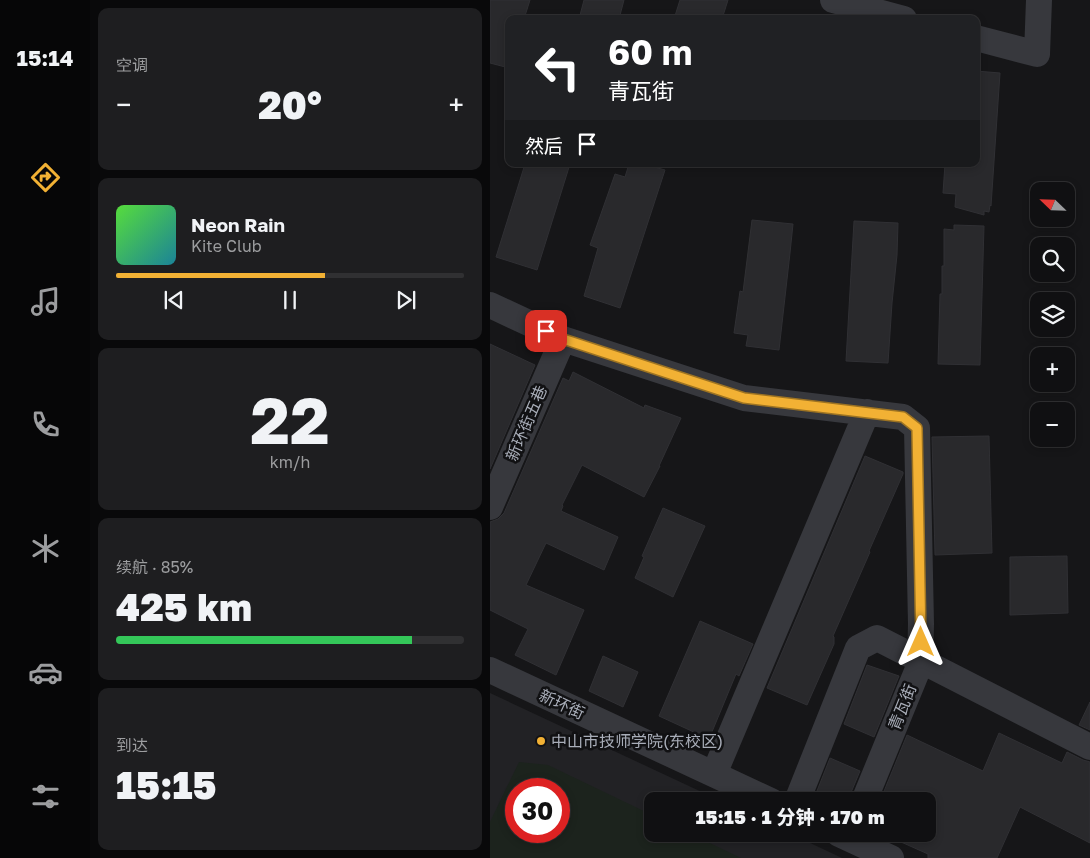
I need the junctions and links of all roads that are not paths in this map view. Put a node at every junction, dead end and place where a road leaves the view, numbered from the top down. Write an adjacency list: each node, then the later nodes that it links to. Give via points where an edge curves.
1 (833, 0): 3 (street)
2 (1039, 0): 4 (street, via 1037,54)
3 (889, 15)
4 (980, 39)
5 (492, 310): 6 (street, 青瓦街)
6 (563, 339): 7 (street, 青瓦街, via 744,398); 8 (street, 新环街五巷)
7 (867, 412): 9 (street, 青瓦街, via 903,417 917,428); 12 (street)
8 (490, 507)
9 (920, 660): 11 (street); 14 (street, via 877,638 858,648); 15 (street, 青瓦街)
10 (490, 670): 12 (street, 新环街)
11 (1090, 747)
12 (714, 774): 13 (street, 新环街)
13 (752, 792)
14 (801, 792)
15 (868, 792)
16 (860, 842): 17 (street)
17 (891, 858)

